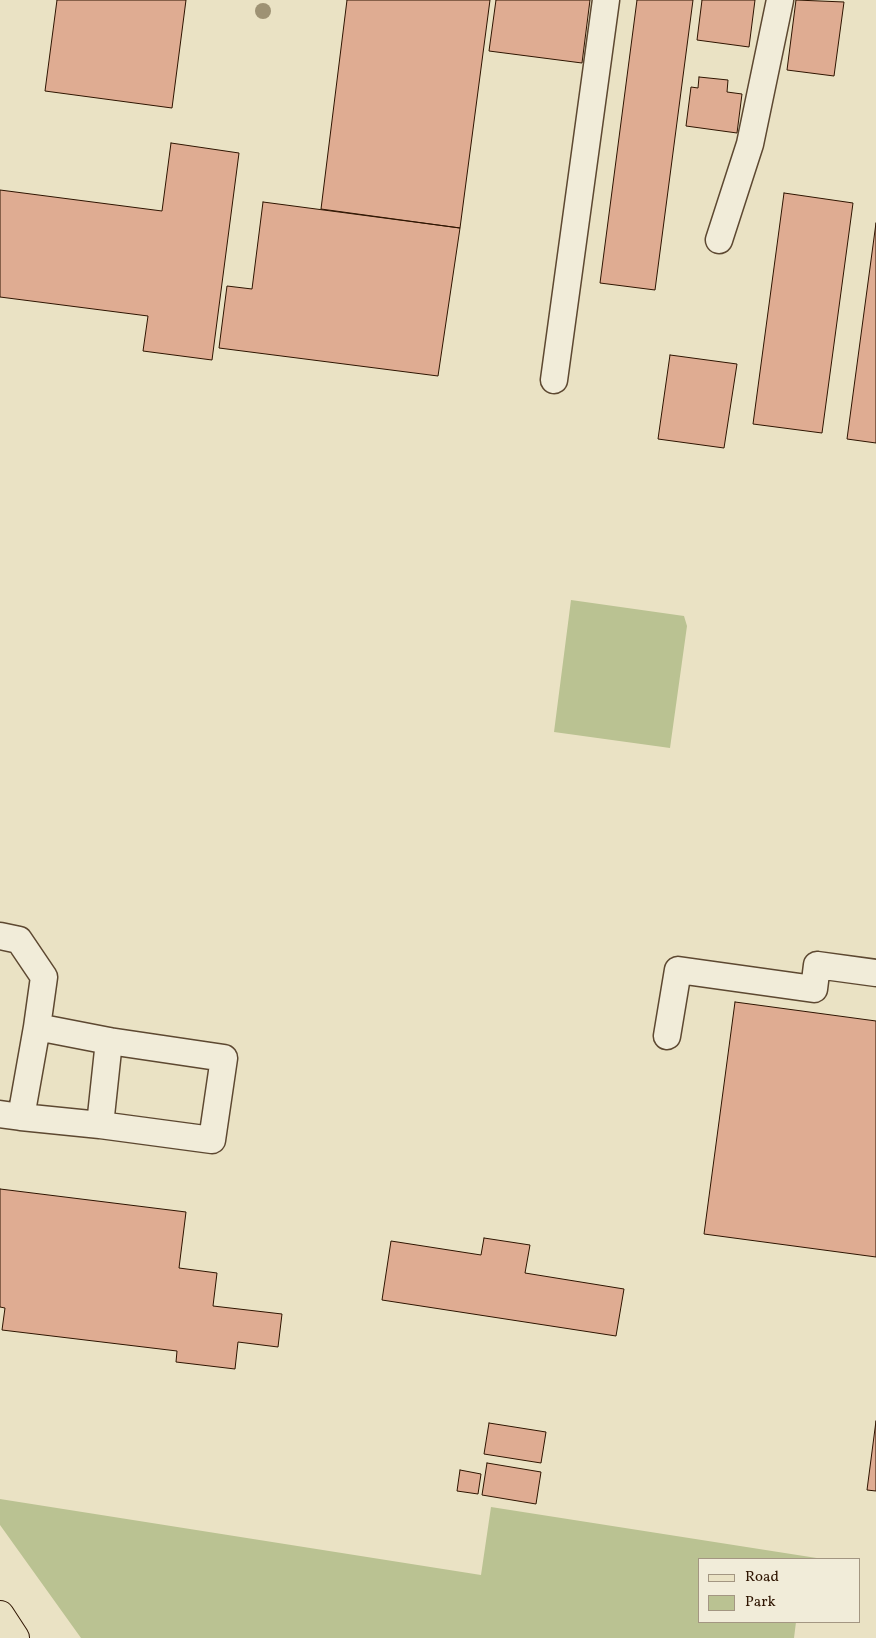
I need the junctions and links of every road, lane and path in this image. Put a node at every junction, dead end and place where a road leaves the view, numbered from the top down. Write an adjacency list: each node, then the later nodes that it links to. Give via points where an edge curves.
1 (606, 0): 4 (lane)
2 (780, 0): 3 (lane, via 750,144)
3 (719, 240)
4 (554, 380)
5 (0, 936): 7 (lane, via 20,940 44,977)
6 (876, 973): 8 (lane, via 817,965 814,989 678,970)
7 (38, 1027): 9 (lane); 10 (lane)
8 (667, 1036)
9 (110, 1041): 11 (lane); 11 (lane, via 224,1058 212,1140)
10 (11, 1116): 11 (lane)
11 (100, 1125)
12 (0, 1616): 13 (main road)
13 (15, 1638)

